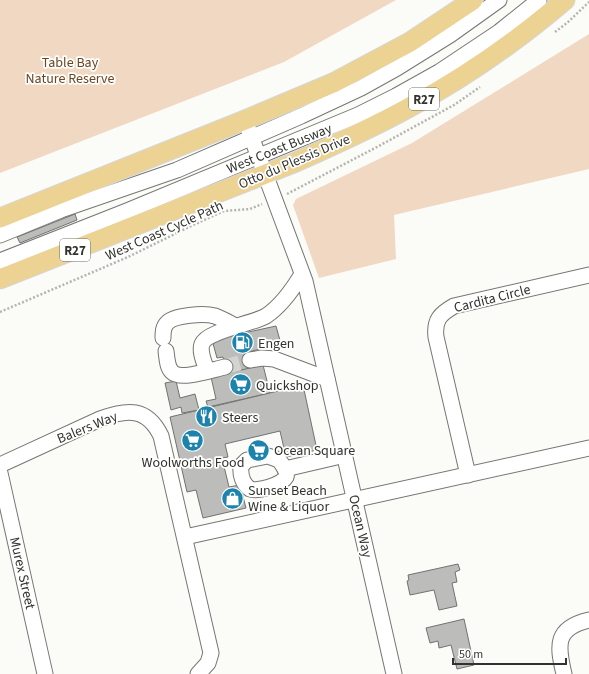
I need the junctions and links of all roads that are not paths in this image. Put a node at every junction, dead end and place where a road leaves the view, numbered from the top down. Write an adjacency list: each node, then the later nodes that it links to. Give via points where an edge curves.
1 (473, 0): 5 (main road, via 410,42 374,62 333,83)
2 (499, 0): 6 (street, West Coast Busway, via 397,68 361,88)
3 (539, 0): 7 (street, West Coast Busway, via 499,32 440,72 358,115)
4 (565, 0): 8 (main road, Otto du Plessis Drive / R27, via 507,46 415,105 336,145)
5 (244, 120): 6 (street, Ocean Way); 9 (main road)
6 (251, 139): 7 (street, Ocean Way); 10 (street, West Coast Busway, via 177,170 61,210)
7 (258, 156): 8 (street, Ocean Way); 11 (street, West Coast Busway)
8 (264, 174): 12 (street, Ocean Way); 14 (main road, Otto du Plessis Drive / R27)
9 (0, 218)
10 (0, 235)
11 (0, 261)
12 (302, 274): 15 (street, via 277,307 266,316); 19 (street, Ocean Way)
13 (589, 276): 25 (street, Cardita Circle, via 454,306 437,321 436,337)
14 (0, 279)
15 (237, 327): 18 (street, via 210,335 204,340 201,348); 18 (street, via 225,320 203,315 187,316 168,322 164,328 165,345 169,365 175,374 185,376)
16 (250, 360): 19 (street, via 274,359)
17 (225, 367): 18 (street)
18 (207, 371)
19 (327, 379): 21 (street, Ocean Way)
20 (589, 448): 25 (street)
21 (345, 455): 23 (street); 26 (street, Ocean Way)
22 (0, 465): 27 (street, Balers Way, via 100,419 128,412 140,414 152,421 161,436)
23 (285, 469)
24 (0, 473): 29 (street, Murex Street)
25 (468, 475): 26 (street)
26 (355, 499): 27 (street); 31 (street, Ocean Way)
27 (185, 537): 30 (street, Balers Way, via 211,653 208,663)
28 (589, 620): 32 (street, via 572,626 562,638 559,650)
29 (45, 674)
30 (198, 674)
31 (394, 674)
32 (564, 674)

